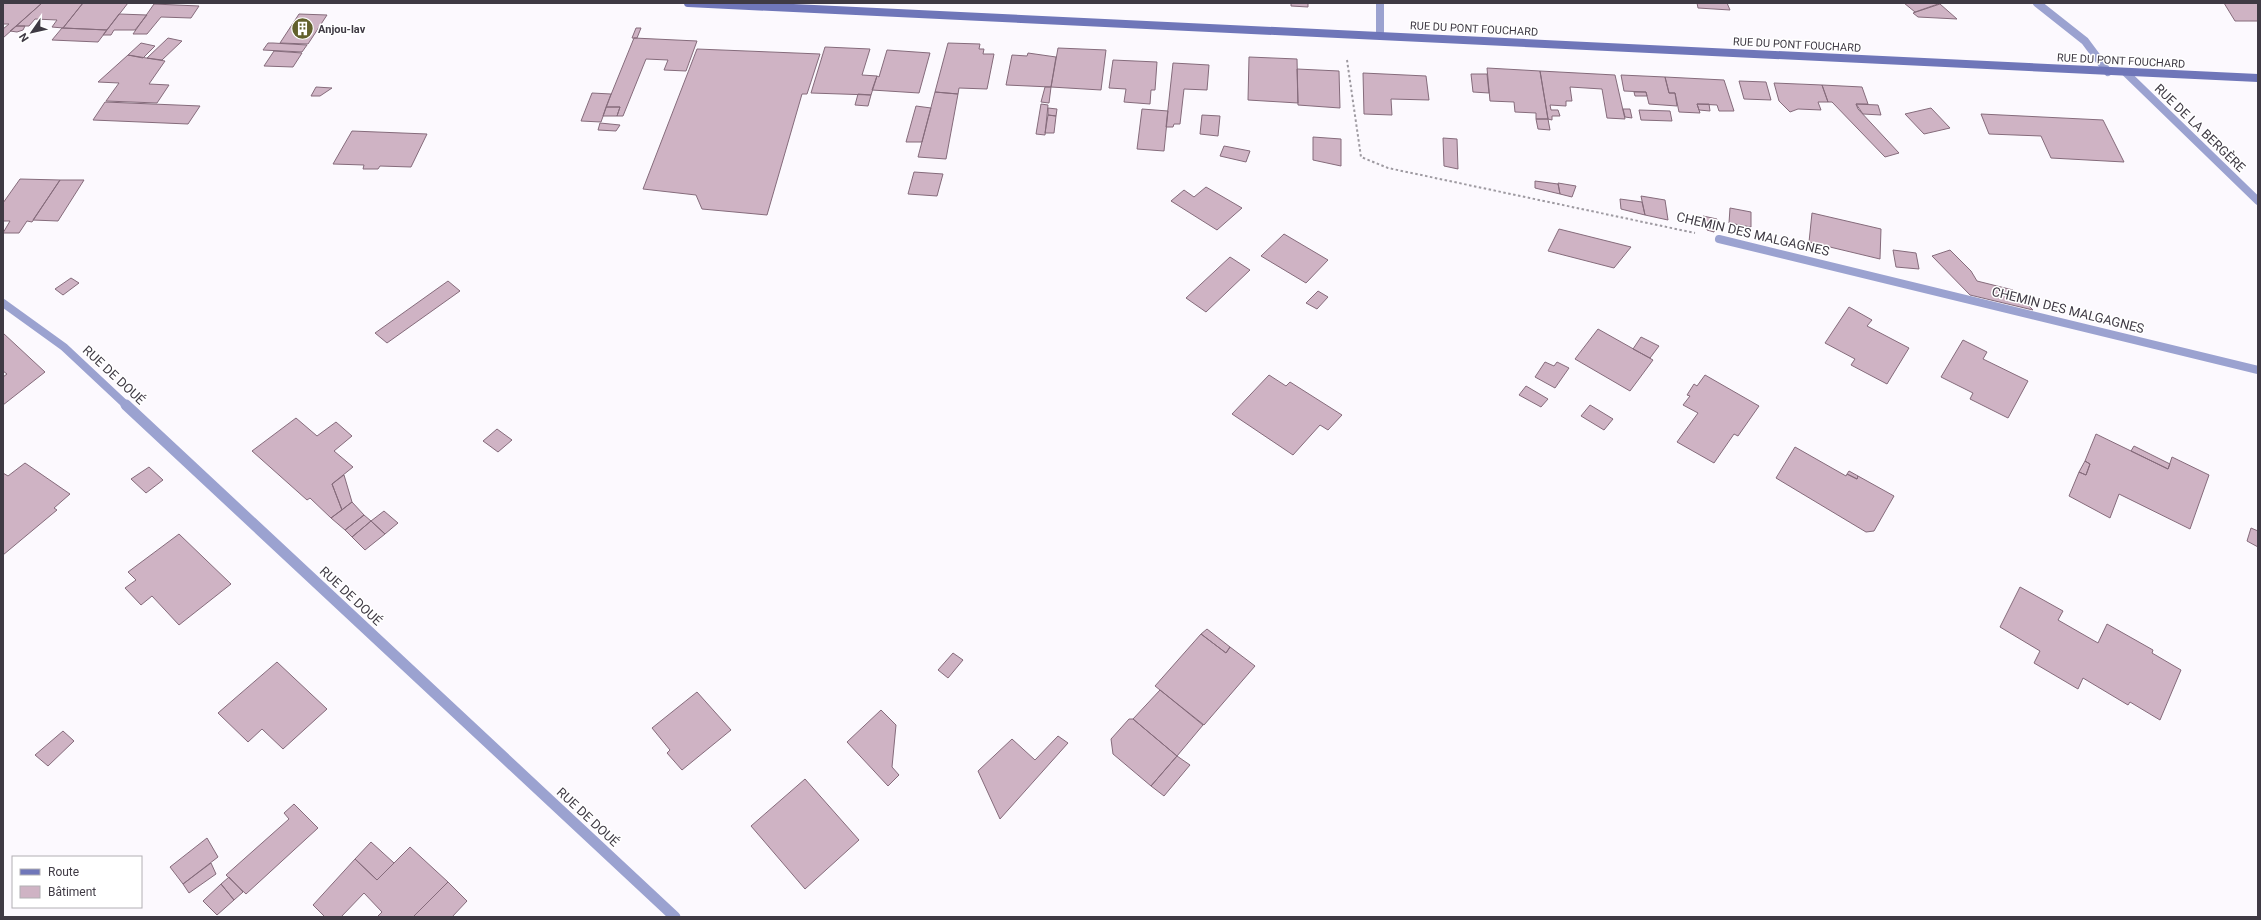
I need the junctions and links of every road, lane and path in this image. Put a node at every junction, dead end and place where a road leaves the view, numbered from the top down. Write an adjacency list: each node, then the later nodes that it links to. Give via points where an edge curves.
1 (688, 3): 4 (main road, RUE DU PONT FOUCHARD)
2 (1380, 3): 5 (street)
3 (2037, 3): 6 (street, via 2076,31 2097,52)
4 (1344, 34): 5 (main road, RUE DU PONT FOUCHARD); 10 (path, CHEMIN DES MALGAGNES, via 1361,157 1388,168)
5 (1380, 35): 6 (main road, RUE DU PONT FOUCHARD)
6 (2108, 72): 7 (main road, RUE DU PONT FOUCHARD)
7 (2126, 73): 8 (main road, RUE DU PONT FOUCHARD); 9 (street, RUE DE LA BERGÈRE)
8 (2258, 78)
9 (2258, 201)
10 (1719, 238): 12 (street, CHEMIN DES MALGAGNES)
11 (3, 303): 13 (street, RUE DE DOUÉ, via 64,347)
12 (2258, 370)
13 (674, 917)

